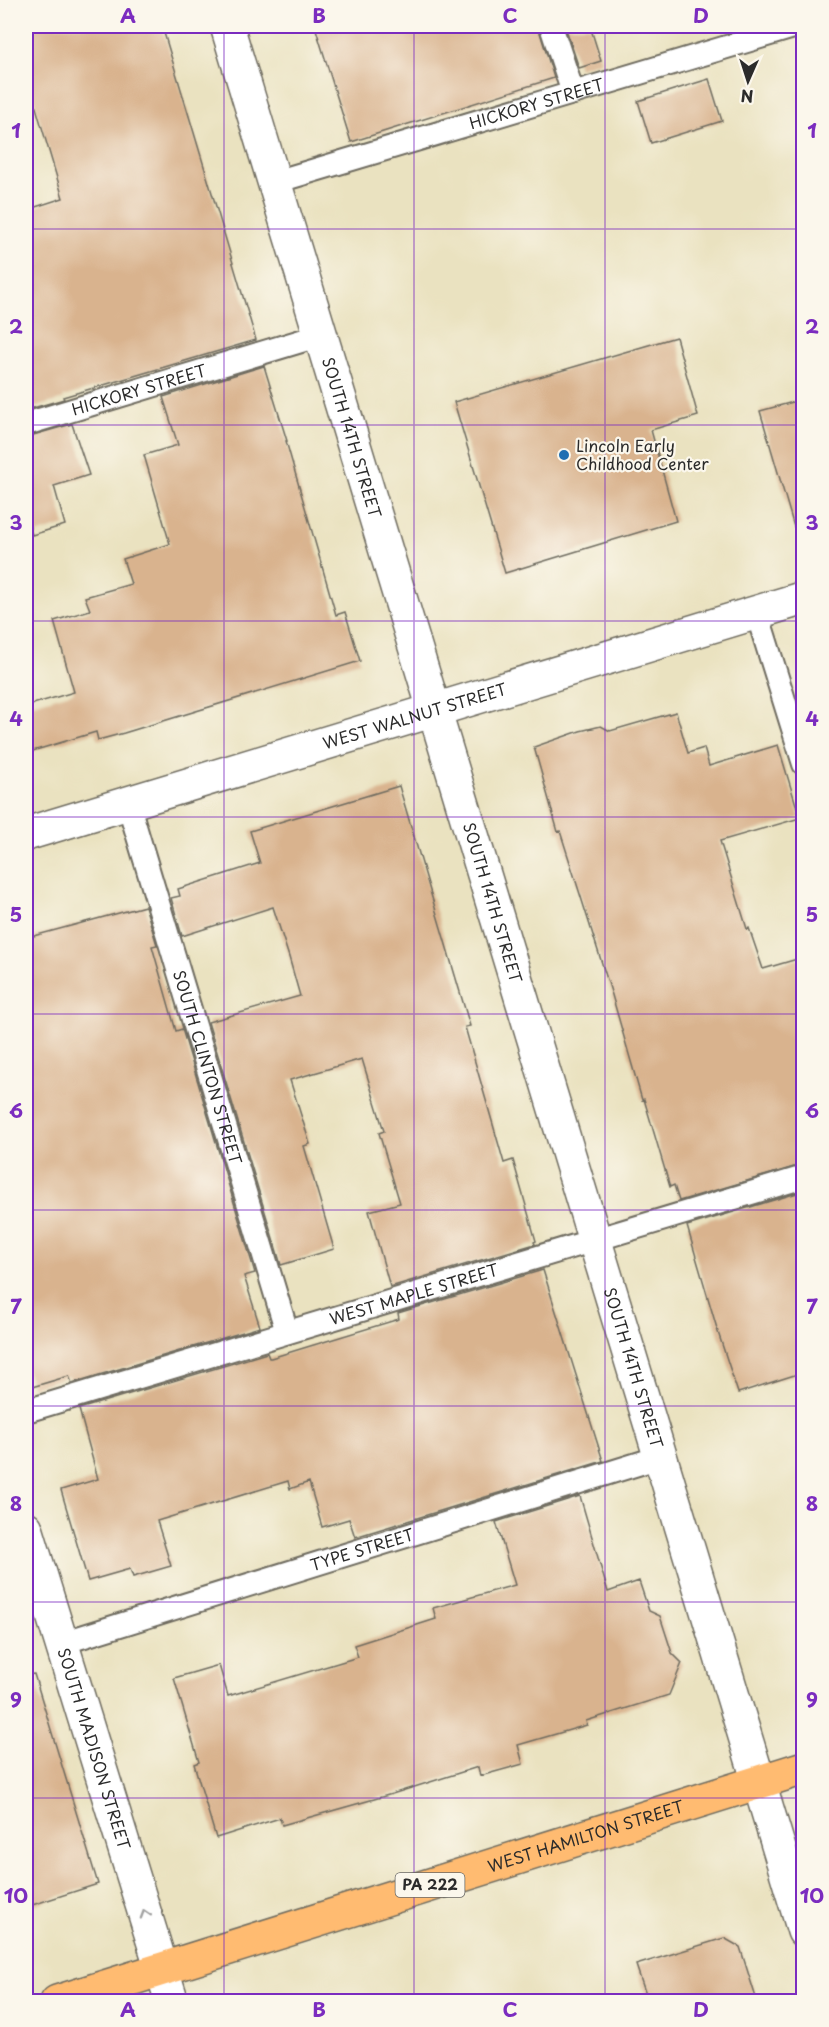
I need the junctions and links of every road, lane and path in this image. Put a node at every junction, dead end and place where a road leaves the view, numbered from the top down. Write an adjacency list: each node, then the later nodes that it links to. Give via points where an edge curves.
1 (227, 26): 5 (street, SOUTH 14TH STREET)
2 (551, 26): 4 (lane)
3 (797, 26): 4 (lane, HICKORY STREET)
4 (573, 93): 5 (lane, HICKORY STREET)
5 (275, 182): 6 (street, SOUTH 14TH STREET)
6 (321, 335): 7 (lane, HICKORY STREET); 10 (street, SOUTH 14TH STREET)
7 (26, 424)
8 (804, 598): 9 (street, WEST WALNUT STREET)
9 (757, 613): 10 (street, WEST WALNUT STREET); 11 (lane)
10 (435, 710): 12 (street, WEST WALNUT STREET); 15 (street, SOUTH 14TH STREET)
11 (804, 764)
12 (128, 803): 13 (street, WEST WALNUT STREET); 16 (lane, SOUTH CLINTON STREET)
13 (26, 834)
14 (804, 1177): 15 (lane, WEST MAPLE STREET)
15 (595, 1240): 16 (lane, WEST MAPLE STREET); 18 (street, SOUTH 14TH STREET)
16 (287, 1332): 17 (lane, WEST MAPLE STREET)
17 (26, 1411)
18 (660, 1456): 21 (lane, TYPE STREET); 23 (street, SOUTH 14TH STREET)
19 (26, 1528): 20 (street, SOUTH MADISON STREET)
20 (36, 1599): 21 (street, SOUTH MADISON STREET)
21 (62, 1643): 25 (street, SOUTH MADISON STREET, one-way to 21)
22 (804, 1768): 23 (main road, WEST HAMILTON STREET / PA 222)
23 (758, 1782): 24 (street, SOUTH 14TH STREET); 25 (main road, WEST HAMILTON STREET / PA 222)
24 (804, 1930)
25 (162, 1970): 26 (main road, WEST HAMILTON STREET / PA 222); 27 (street, SOUTH MADISON STREET)
26 (57, 2001)
27 (172, 2001)

